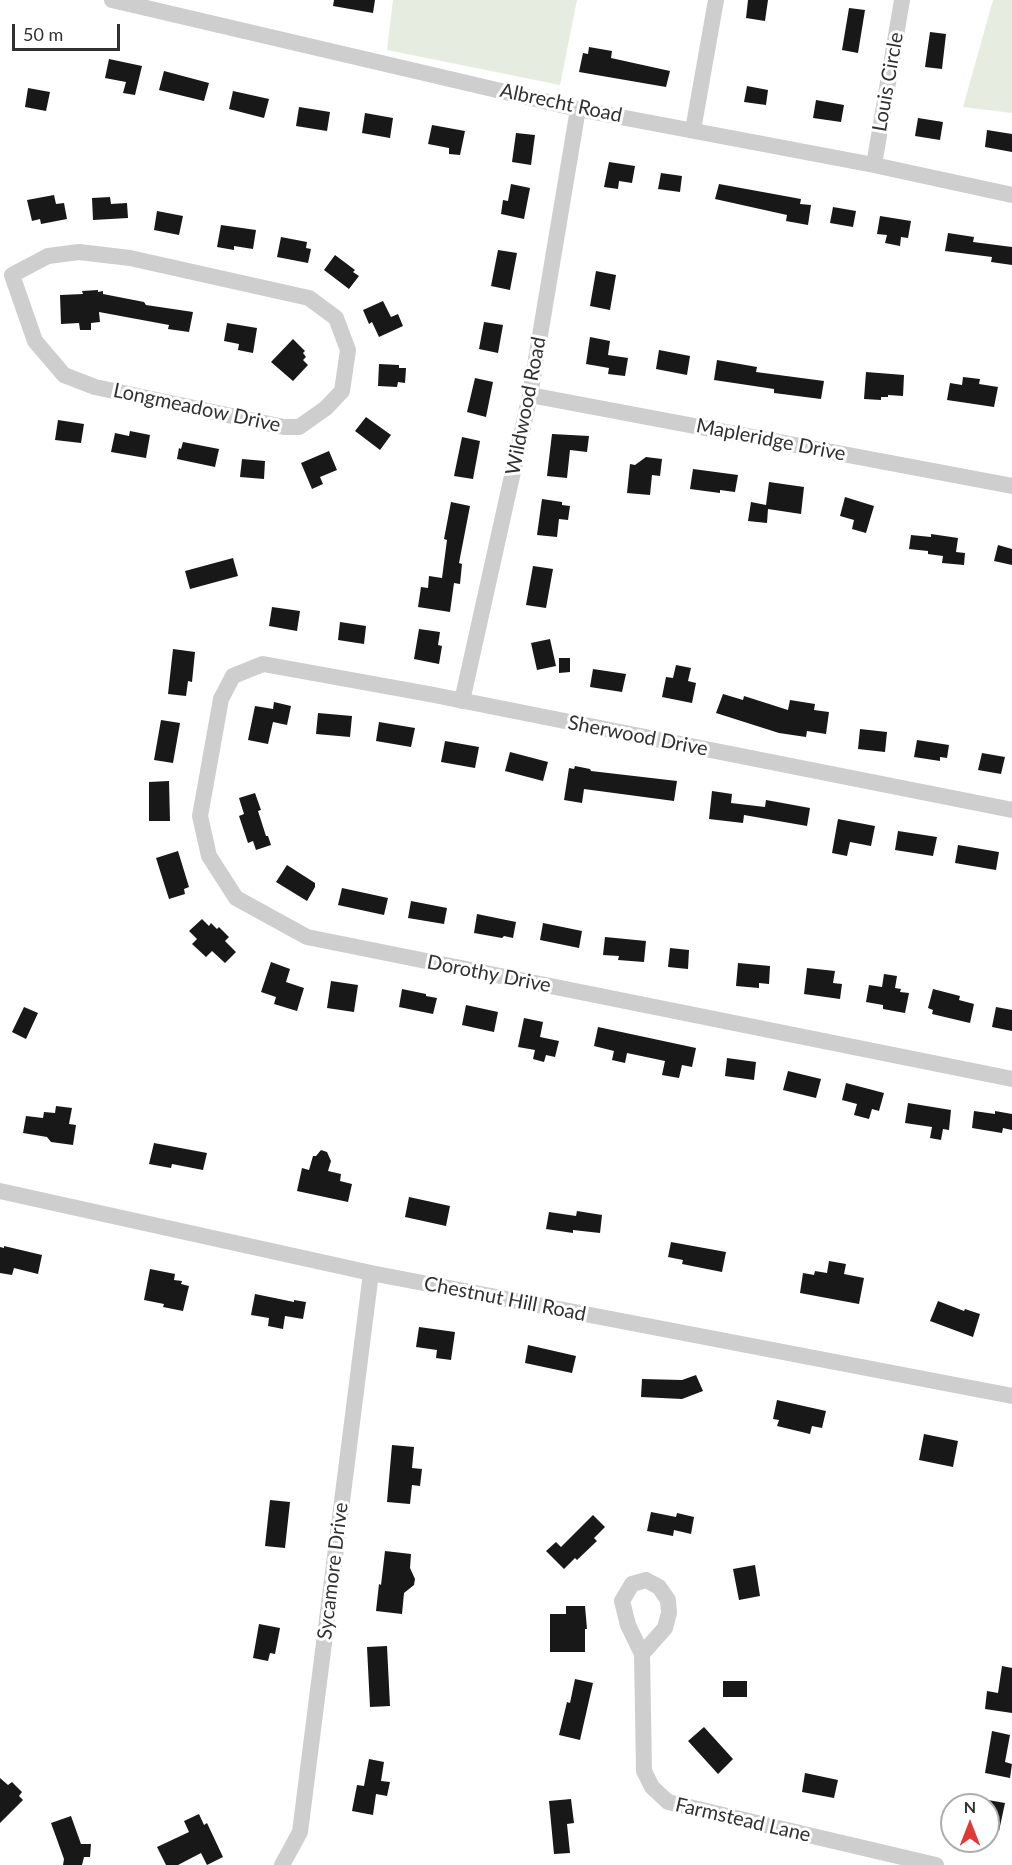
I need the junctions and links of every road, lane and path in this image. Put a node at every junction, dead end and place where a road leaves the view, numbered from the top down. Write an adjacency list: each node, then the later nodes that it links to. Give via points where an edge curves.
1 (112, 0): 4 (street, Albrecht Road)
2 (716, 0): 5 (street)
3 (902, 0): 6 (street, Louis Circle)
4 (578, 109): 5 (street, Albrecht Road); 9 (street, Wildwood Road)
5 (693, 130): 6 (street, Albrecht Road)
6 (874, 165): 7 (street, Albrecht Road)
7 (1012, 195)
8 (6, 277): 8 (street, Longmeadow Drive, via 48,256 79,252 130,258 309,298 336,318 348,350 342,391 299,427 284,427 95,387 64,375 35,341)
9 (530, 395): 10 (street, Mapleridge Drive); 12 (street, Wildwood Road)
10 (1012, 486)
11 (262, 664): 12 (street, Sherwood Drive); 14 (street, Dorothy Drive, via 233,676 221,699 200,816 208,856 236,898 307,938)
12 (462, 701): 13 (street, Sherwood Drive)
13 (1012, 810)
14 (1012, 1078)
15 (0, 1191): 16 (street, Chestnut Hill Road)
16 (371, 1273): 17 (street, Chestnut Hill Road); 19 (street, Sycamore Drive, via 300,1832)
17 (1012, 1396)
18 (642, 1654): 20 (street, Farmstead Lane, via 644,1771 651,1787 668,1803)
19 (282, 1865)
20 (936, 1865)

